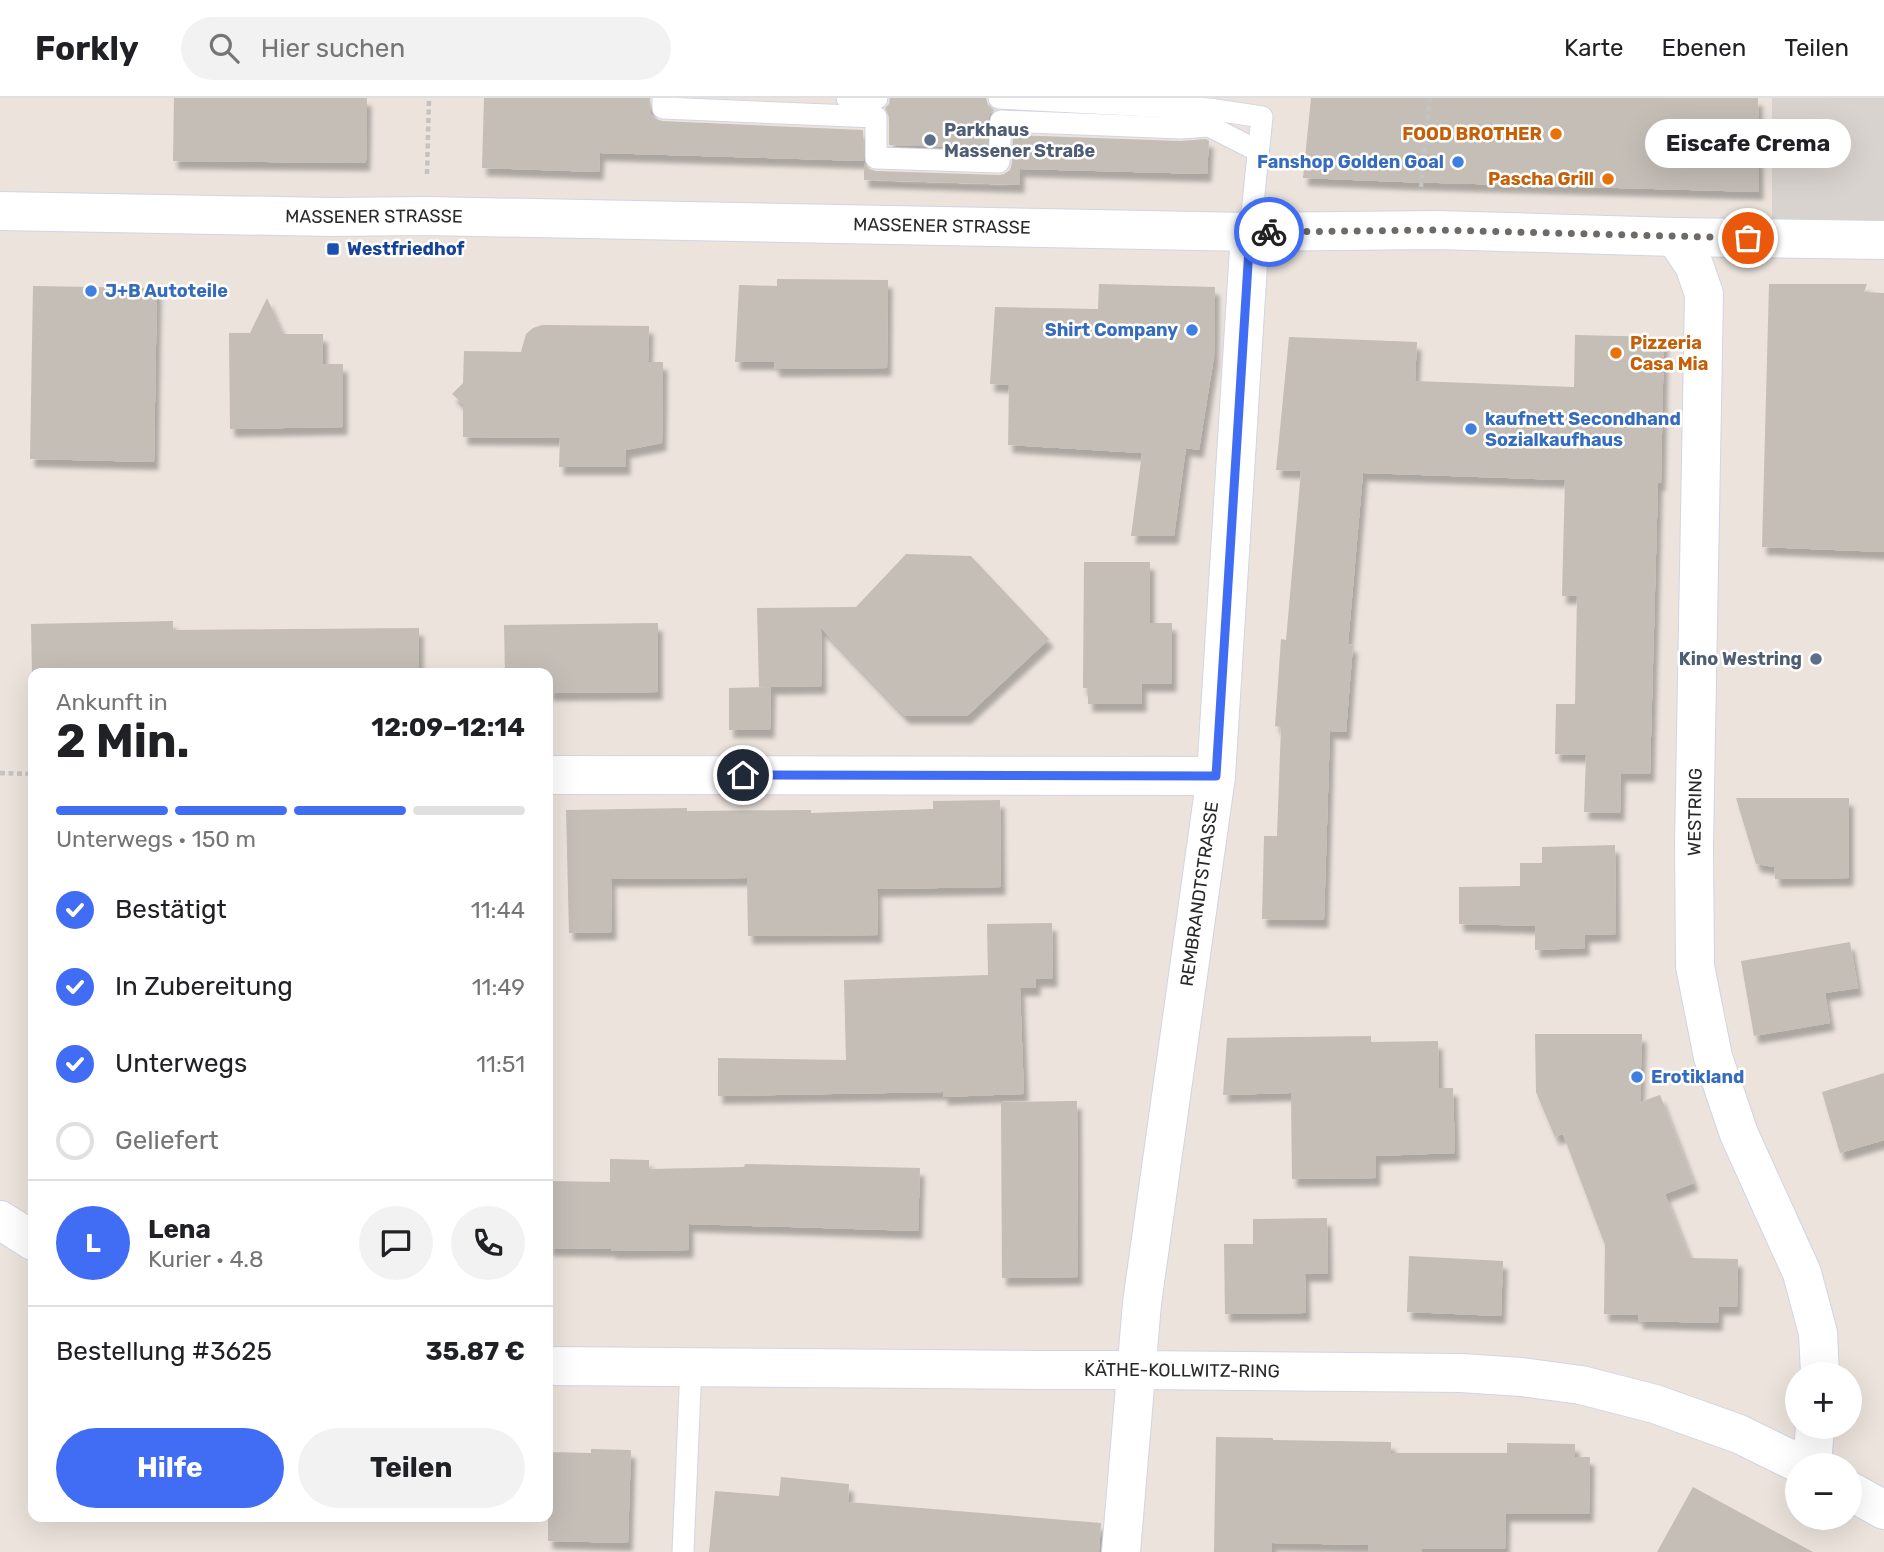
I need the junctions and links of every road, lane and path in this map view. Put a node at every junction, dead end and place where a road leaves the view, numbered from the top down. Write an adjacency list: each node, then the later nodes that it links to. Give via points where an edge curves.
1 (429, 98): 9 (path)
2 (663, 98): 7 (lane, via 663,108 876,117 876,158 999,162 1000,121 1209,126)
3 (847, 98): 4 (lane)
4 (877, 98)
5 (999, 98): 7 (lane, via 1209,109 1262,117)
6 (1430, 98): 10 (path)
7 (1258, 150): 11 (lane)
8 (0, 211): 9 (street, MASSENER STRASSE)
9 (426, 216): 11 (street, MASSENER STRASSE)
10 (1418, 230): 11 (street, MASSENER STRASSE); 12 (street, MASSENER STRASSE)
11 (1250, 232): 17 (street, REMBRANDTSTRASSE)
12 (1675, 237): 13 (street, MASSENER STRASSE); 20 (street, WESTRING, via 1694,265 1704,294 1695,966 1713,1058 1739,1134 1802,1273 1818,1333)
13 (1884, 240)
14 (0, 773): 15 (path)
15 (28, 774)
16 (553, 775): 17 (street)
17 (1216, 776): 23 (street, REMBRANDTSTRASSE)
18 (0, 1220): 19 (street)
19 (28, 1238)
20 (1819, 1362)
21 (553, 1366): 22 (street, KÄTHE-KOLLWITZ-RING)
22 (691, 1366): 23 (street, KÄTHE-KOLLWITZ-RING); 27 (lane)
23 (1135, 1370): 24 (street, KÄTHE-KOLLWITZ-RING, via 1521,1377 1655,1404 1739,1434); 28 (street, REMBRANDTSTRASSE)
24 (1785, 1457)
25 (1862, 1498): 26 (street)
26 (1884, 1510)
27 (683, 1552)
28 (1121, 1552)

